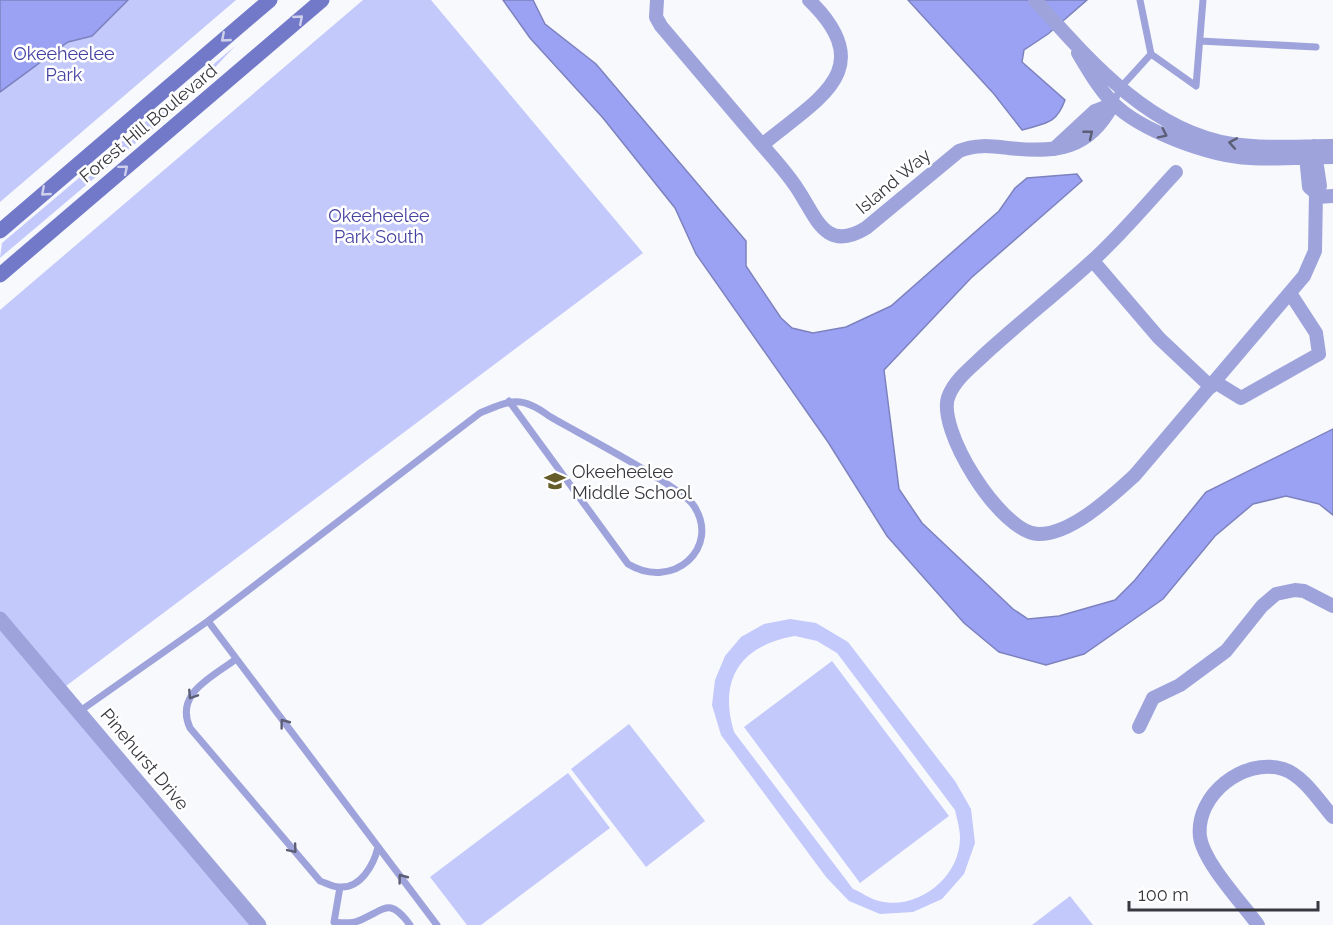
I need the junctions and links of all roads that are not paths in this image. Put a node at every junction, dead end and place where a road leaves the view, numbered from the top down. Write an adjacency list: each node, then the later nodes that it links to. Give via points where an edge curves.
1 (270, 0): 21 (main road, Forest Hill Boulevard, one-way to 21)
2 (322, 0): 23 (main road, Forest Hill Boulevard, one-way to 2)
3 (657, 0): 14 (street, Island Way, via 656,17 661,26)
4 (809, 0): 14 (street, via 837,34 842,50 841,68 828,90)
5 (1035, 0): 8 (street)
6 (1140, 0): 11 (lane)
7 (1203, 0): 9 (lane)
8 (1071, 41): 12 (street); 13 (street, via 1094,81)
9 (1200, 41): 10 (lane); 11 (lane, via 1196,86)
10 (1316, 47)
11 (1150, 54): 12 (lane)
12 (1121, 87): 13 (lane); 16 (street, one-way to 12, via 1204,137 1150,111)
13 (1113, 104): 14 (street, Island Way, via 1095,111 1054,148 975,146 958,151 866,228 849,236 836,236 821,228 795,184); 16 (street, one-way to 16, via 1161,133 1198,148 1249,158)
14 (762, 145)
15 (1333, 146): 16 (street)
16 (1310, 152): 17 (street); 19 (street, via 1309,187)
17 (1333, 157)
18 (1176, 172): 22 (street)
19 (1316, 195): 20 (street); 24 (street, via 1313,260)
20 (1333, 196)
21 (0, 231)
22 (1093, 261): 25 (street, via 1159,338); 25 (street, via 964,374 948,396 947,415 964,459 987,496 1029,533 1047,533 1067,526 1111,497 1135,475)
23 (0, 275)
24 (1290, 293): 25 (street); 25 (street, via 1316,333 1319,354 1241,398)
25 (1213, 384)
26 (509, 401): 26 (lane, via 628,564 653,574 667,573 690,559 699,540 700,520 686,497 530,402); 29 (lane, via 480,412)
27 (1333, 606): 32 (street, via 1304,591 1276,594 1226,651 1188,680 1153,698)
28 (0, 619): 31 (street, Pinehurst Drive)
29 (208, 621): 30 (lane); 31 (lane)
30 (236, 659): 34 (lane, one-way to 30); 35 (lane, one-way to 35, via 191,693 186,720 320,881)
31 (80, 711): 37 (street, Pinehurst Drive)
32 (1139, 728)
33 (1333, 817): 40 (street, via 1304,784 1285,770 1264,766 1246,770 1224,783 1208,802 1200,820 1200,839 1207,856)
34 (378, 847): 35 (lane, via 366,874); 39 (lane, one-way to 34)
35 (340, 887): 36 (lane)
36 (335, 924): 38 (lane, via 356,923 390,907 401,912)
37 (259, 925)
38 (410, 925)
39 (437, 925)
40 (1258, 925)

